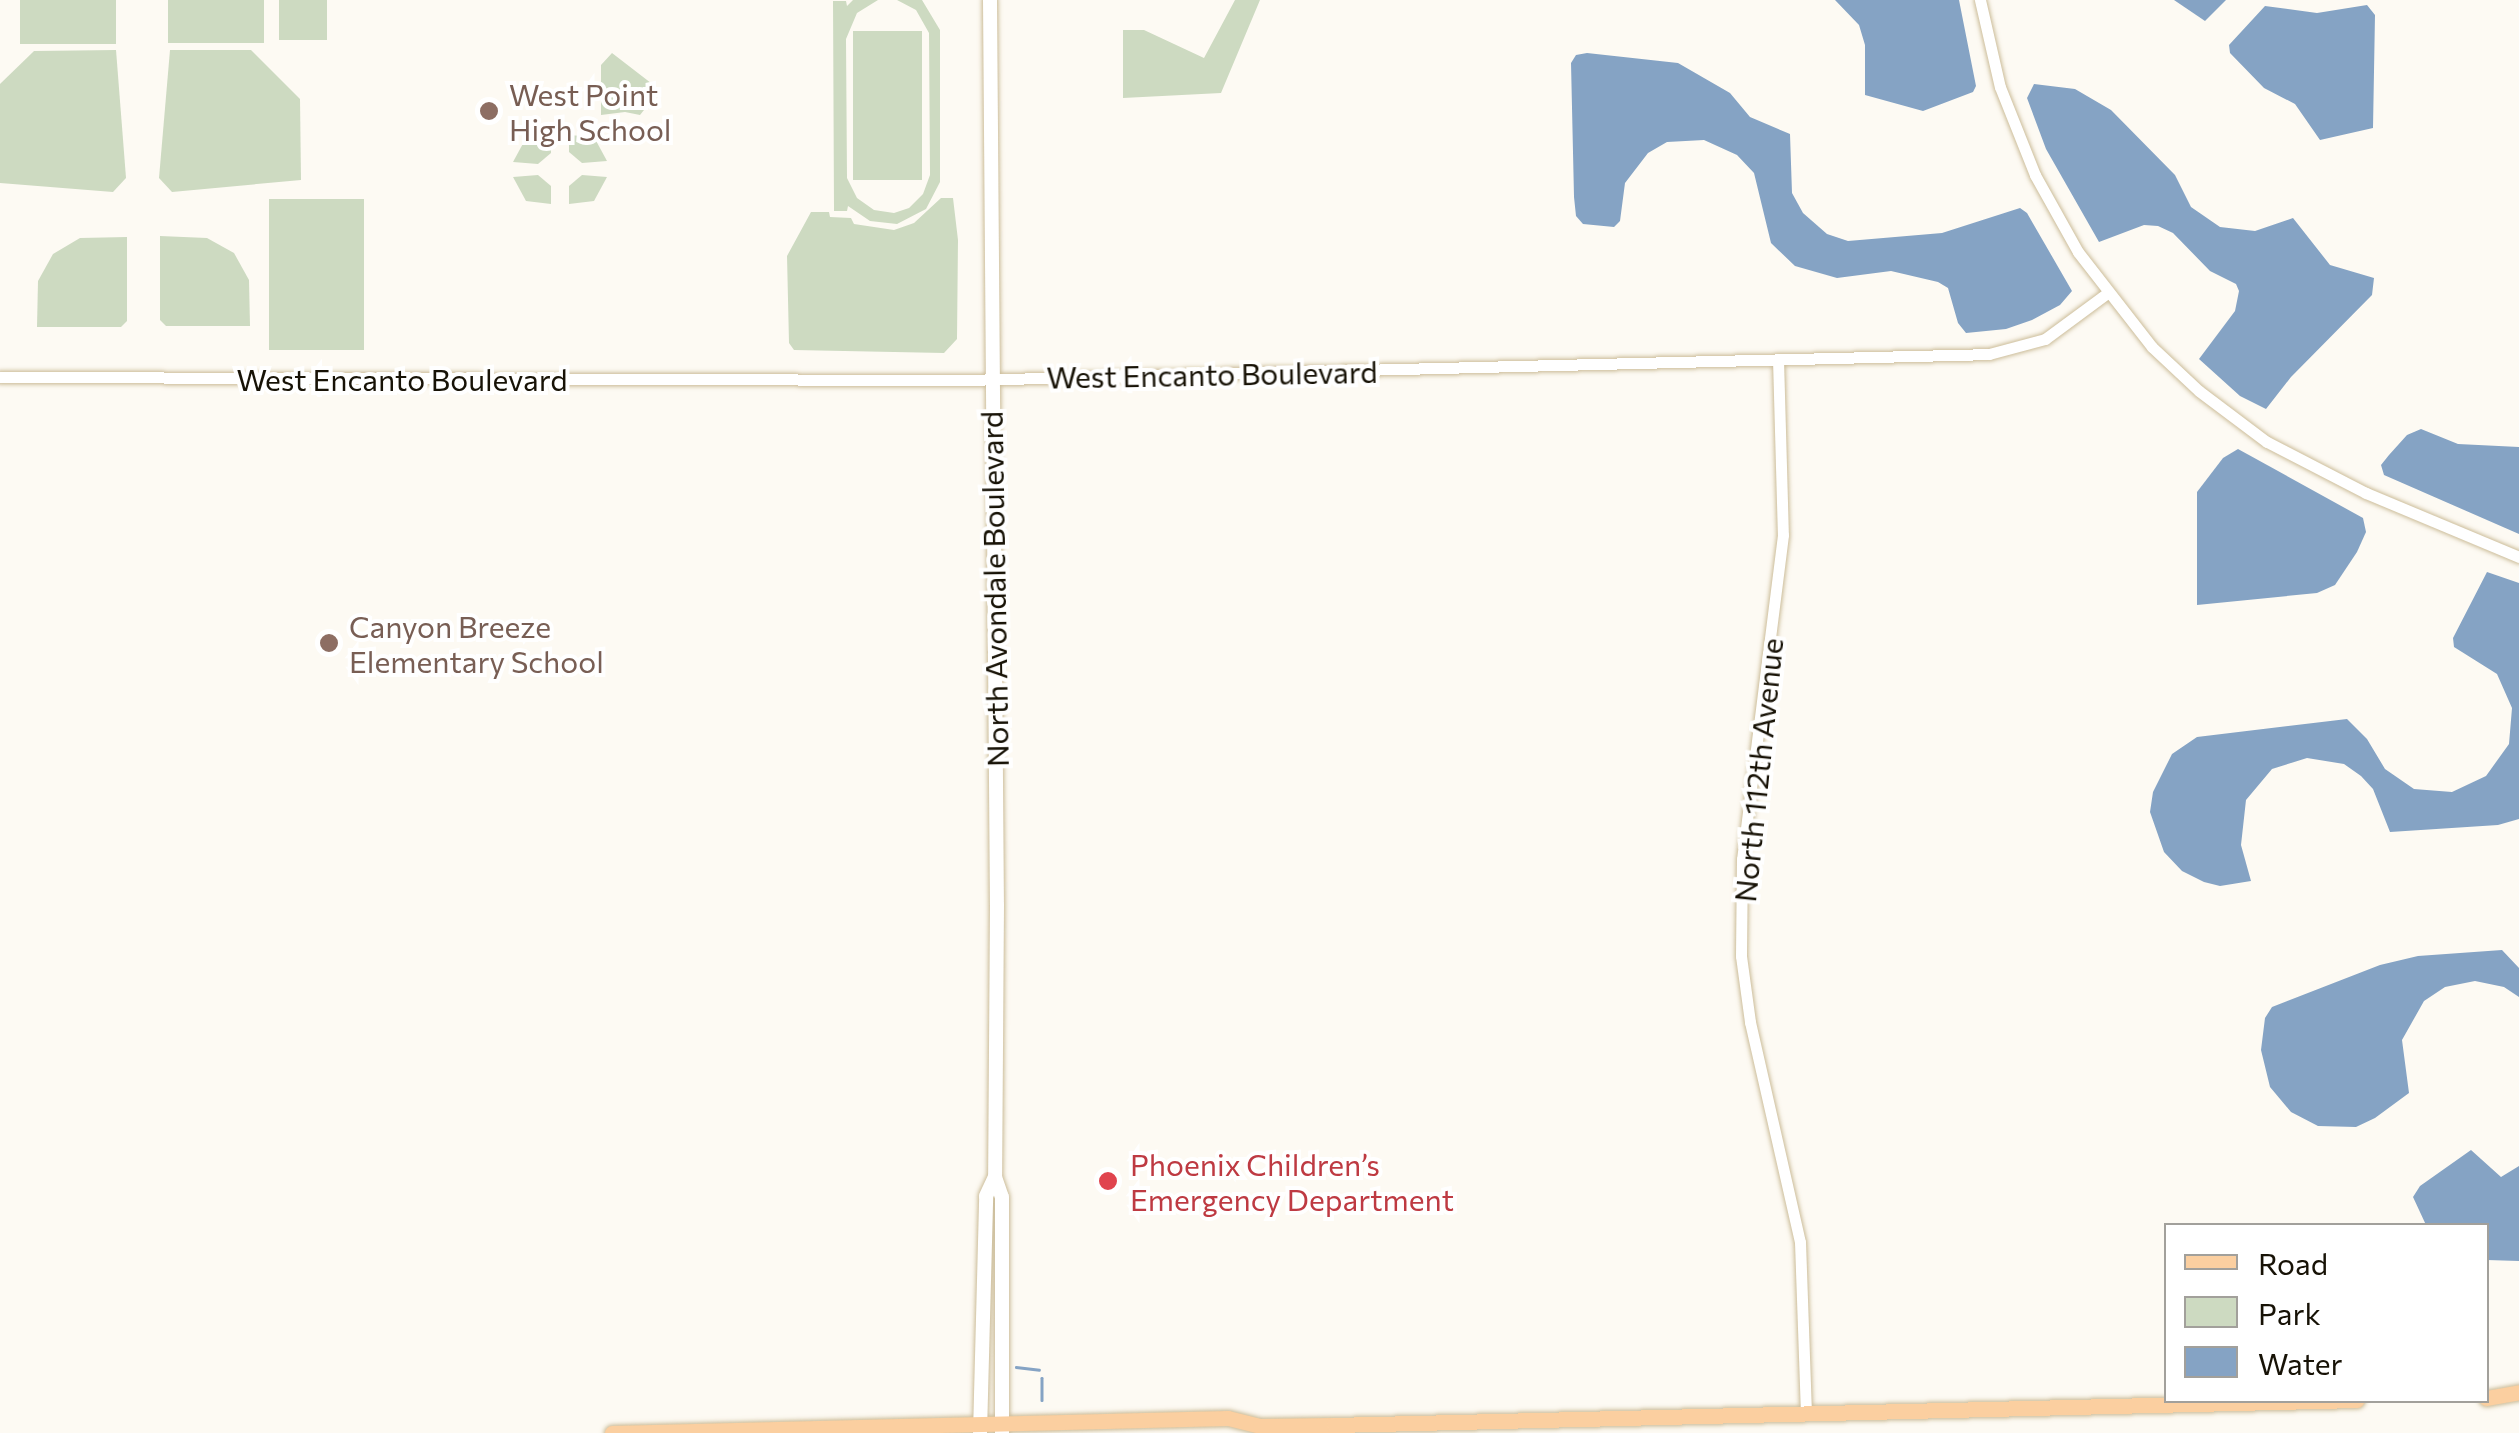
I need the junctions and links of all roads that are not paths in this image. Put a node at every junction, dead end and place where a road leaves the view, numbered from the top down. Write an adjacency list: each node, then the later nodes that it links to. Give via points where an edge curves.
1 (990, 0): 6 (main road, North Avondale Boulevard)
2 (1980, 0): 3 (street, via 2000,87 2034,175)
3 (2106, 294): 4 (street, West Encanto Boulevard, via 2046,338 2007,352); 7 (street, via 2190,382 2266,442 2366,494)
4 (1778, 359): 6 (street, West Encanto Boulevard); 12 (street, North 112th Avenue, via 1782,535 1742,859 1741,956 1798,1228)
5 (0, 377): 6 (street, West Encanto Boulevard)
6 (991, 378): 8 (main road, North Avondale Boulevard, via 998,905)
7 (2519, 557)
8 (994, 1177): 13 (main road, North Avondale Boulevard, via 986,1196); 14 (main road, North Avondale Boulevard, via 1002,1197)
9 (2489, 1398): 10 (main road)
10 (2515, 1398)
11 (2240, 1403): 12 (main road)
12 (1806, 1414): 15 (main road)
13 (980, 1428): 14 (main road); 16 (main road)
14 (1002, 1428): 15 (main road, via 1228,1418)
15 (1252, 1429)
16 (612, 1433)

